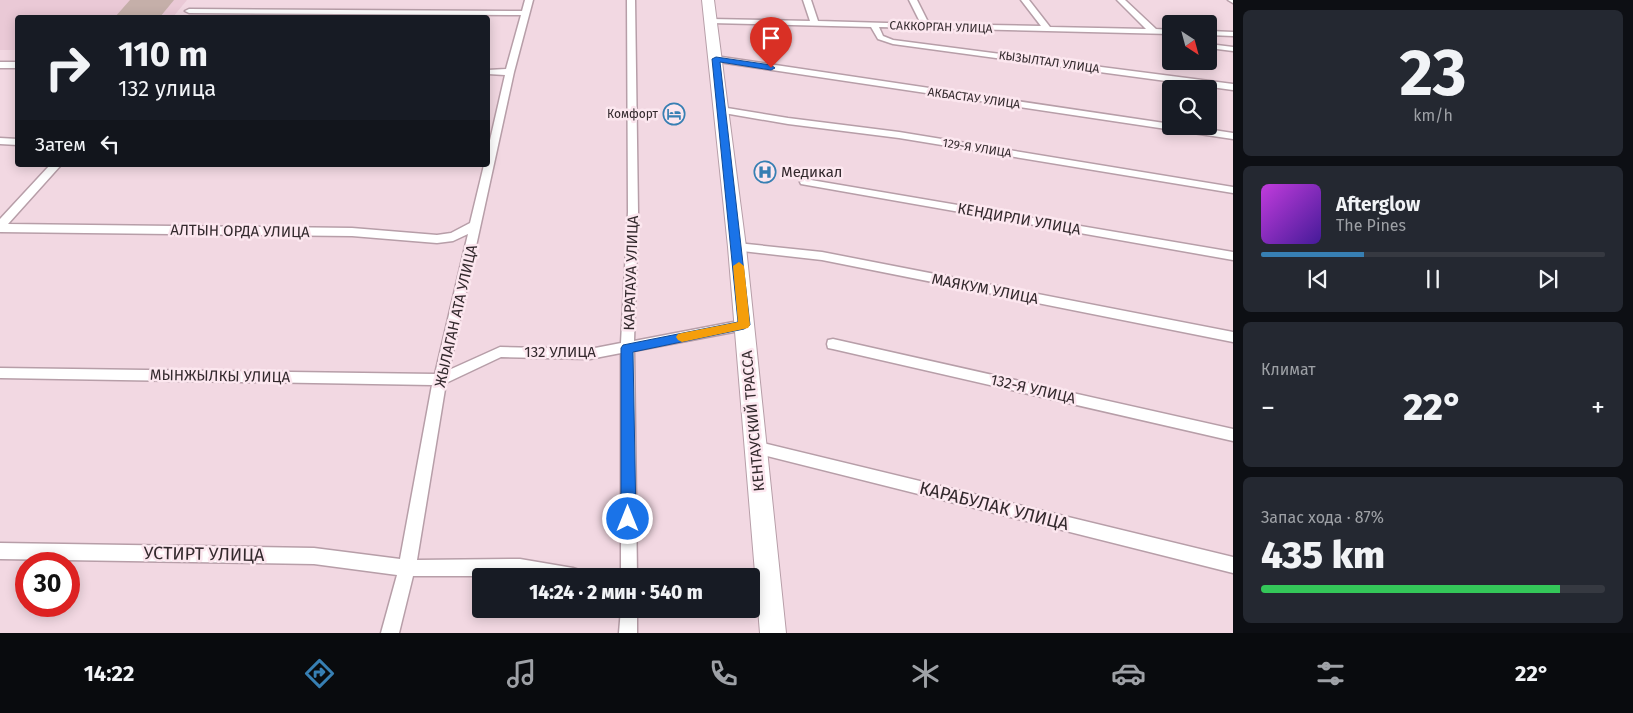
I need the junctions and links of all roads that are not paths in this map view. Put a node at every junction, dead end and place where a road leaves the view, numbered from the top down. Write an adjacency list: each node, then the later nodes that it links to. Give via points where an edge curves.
1 (200, 0): 10 (street)
2 (528, 0): 9 (street, ЖЫЛАГАН АТА УЛИЦА)
3 (632, 0): 44 (street, КАРАТАУА УЛИЦА, via 634,212)
4 (708, 0): 11 (main road, КЕНТАУСКИЙ ТРАССА)
5 (807, 0): 12 (street)
6 (913, 0): 14 (street)
7 (1025, 0): 15 (street)
8 (1121, 0): 16 (street)
9 (526, 13): 10 (street); 26 (street, ЖЫЛАГАН АТА УЛИЦА)
10 (186, 14)
11 (710, 21): 12 (street, САККОРГАН УЛИЦА); 22 (main road, КЕНТАУСКИЙ ТРАССА)
12 (815, 23): 13 (street, САККОРГАН УЛИЦА)
13 (874, 25): 14 (street, САККОРГАН УЛИЦА); 27 (street, КЫЗЫЛТАЛ УЛИЦА, via 878,36 893,42)
14 (926, 26): 15 (street, САККОРГАН УЛИЦА)
15 (1048, 30): 16 (street, САККОРГАН УЛИЦА)
16 (1154, 32): 17 (street, САККОРГАН УЛИЦА)
17 (1162, 33)
18 (1218, 33): 19 (street)
19 (1233, 34)
20 (1218, 47): 21 (street)
21 (1233, 49)
22 (716, 59): 28 (main road, КЕНТАУСКИЙ ТРАССА); 29 (street, АКБАСТАУ УЛИЦА)
23 (0, 65): 24 (street)
24 (15, 66)
25 (490, 72): 26 (street)
26 (510, 72): 32 (street, ЖЫЛАГАН АТА УЛИЦА)
27 (1233, 87)
28 (721, 110): 36 (street, 129-Я УЛИЦА, via 899,135); 39 (main road, КЕНТАУСКИЙ ТРАССА)
29 (1233, 136)
30 (0, 141): 31 (street)
31 (15, 142)
32 (491, 147)
33 (54, 167): 38 (street)
34 (487, 167): 37 (street, ЖЫЛАГАН АТА УЛИЦА)
35 (805, 182): 40 (street, КЕНДИРЛИ УЛИЦА)
36 (1233, 190)
37 (476, 225): 38 (street, АЛТЫН ОРДА УЛИЦА, via 453,237 436,239 352,232); 46 (street, ЖЫЛАГАН АТА УЛИЦА)
38 (0, 227)
39 (737, 247): 41 (main road, КЕНТАУСКИЙ ТРАССА); 42 (street, МАЯКУМ УЛИЦА, via 822,256)
40 (1233, 256)
41 (744, 325): 44 (street, 132 УЛИЦА); 48 (main road, КЕНТАУСКИЙ ТРАССА)
42 (1233, 337)
43 (834, 344): 47 (street, 132-Я УЛИЦА)
44 (627, 348): 46 (street, 132 УЛИЦА, via 590,354 500,352); 53 (street, КАРАТАУА УЛИЦА)
45 (0, 373): 46 (street, МЫНЖЫЛКЫ УЛИЦА)
46 (440, 380): 51 (street, ЖЫЛАГАН АТА УЛИЦА)
47 (1233, 435)
48 (755, 446): 50 (street, КАРАБУЛАК УЛИЦА); 54 (main road, КЕНТАУСКИЙ ТРАССА)
49 (0, 551): 51 (street, УСТИРТ УЛИЦА, via 314,556)
50 (1233, 565)
51 (408, 568): 52 (street, УСТИРТ УЛИЦА); 57 (street, ЖЫЛАГАН АТА УЛИЦА)
52 (526, 568)
53 (629, 568)
54 (759, 568)
55 (760, 595): 59 (main road, КЕНТАУСКИЙ ТРАССА)
56 (629, 618): 58 (street)
57 (390, 633)
58 (628, 633)
59 (773, 633)

